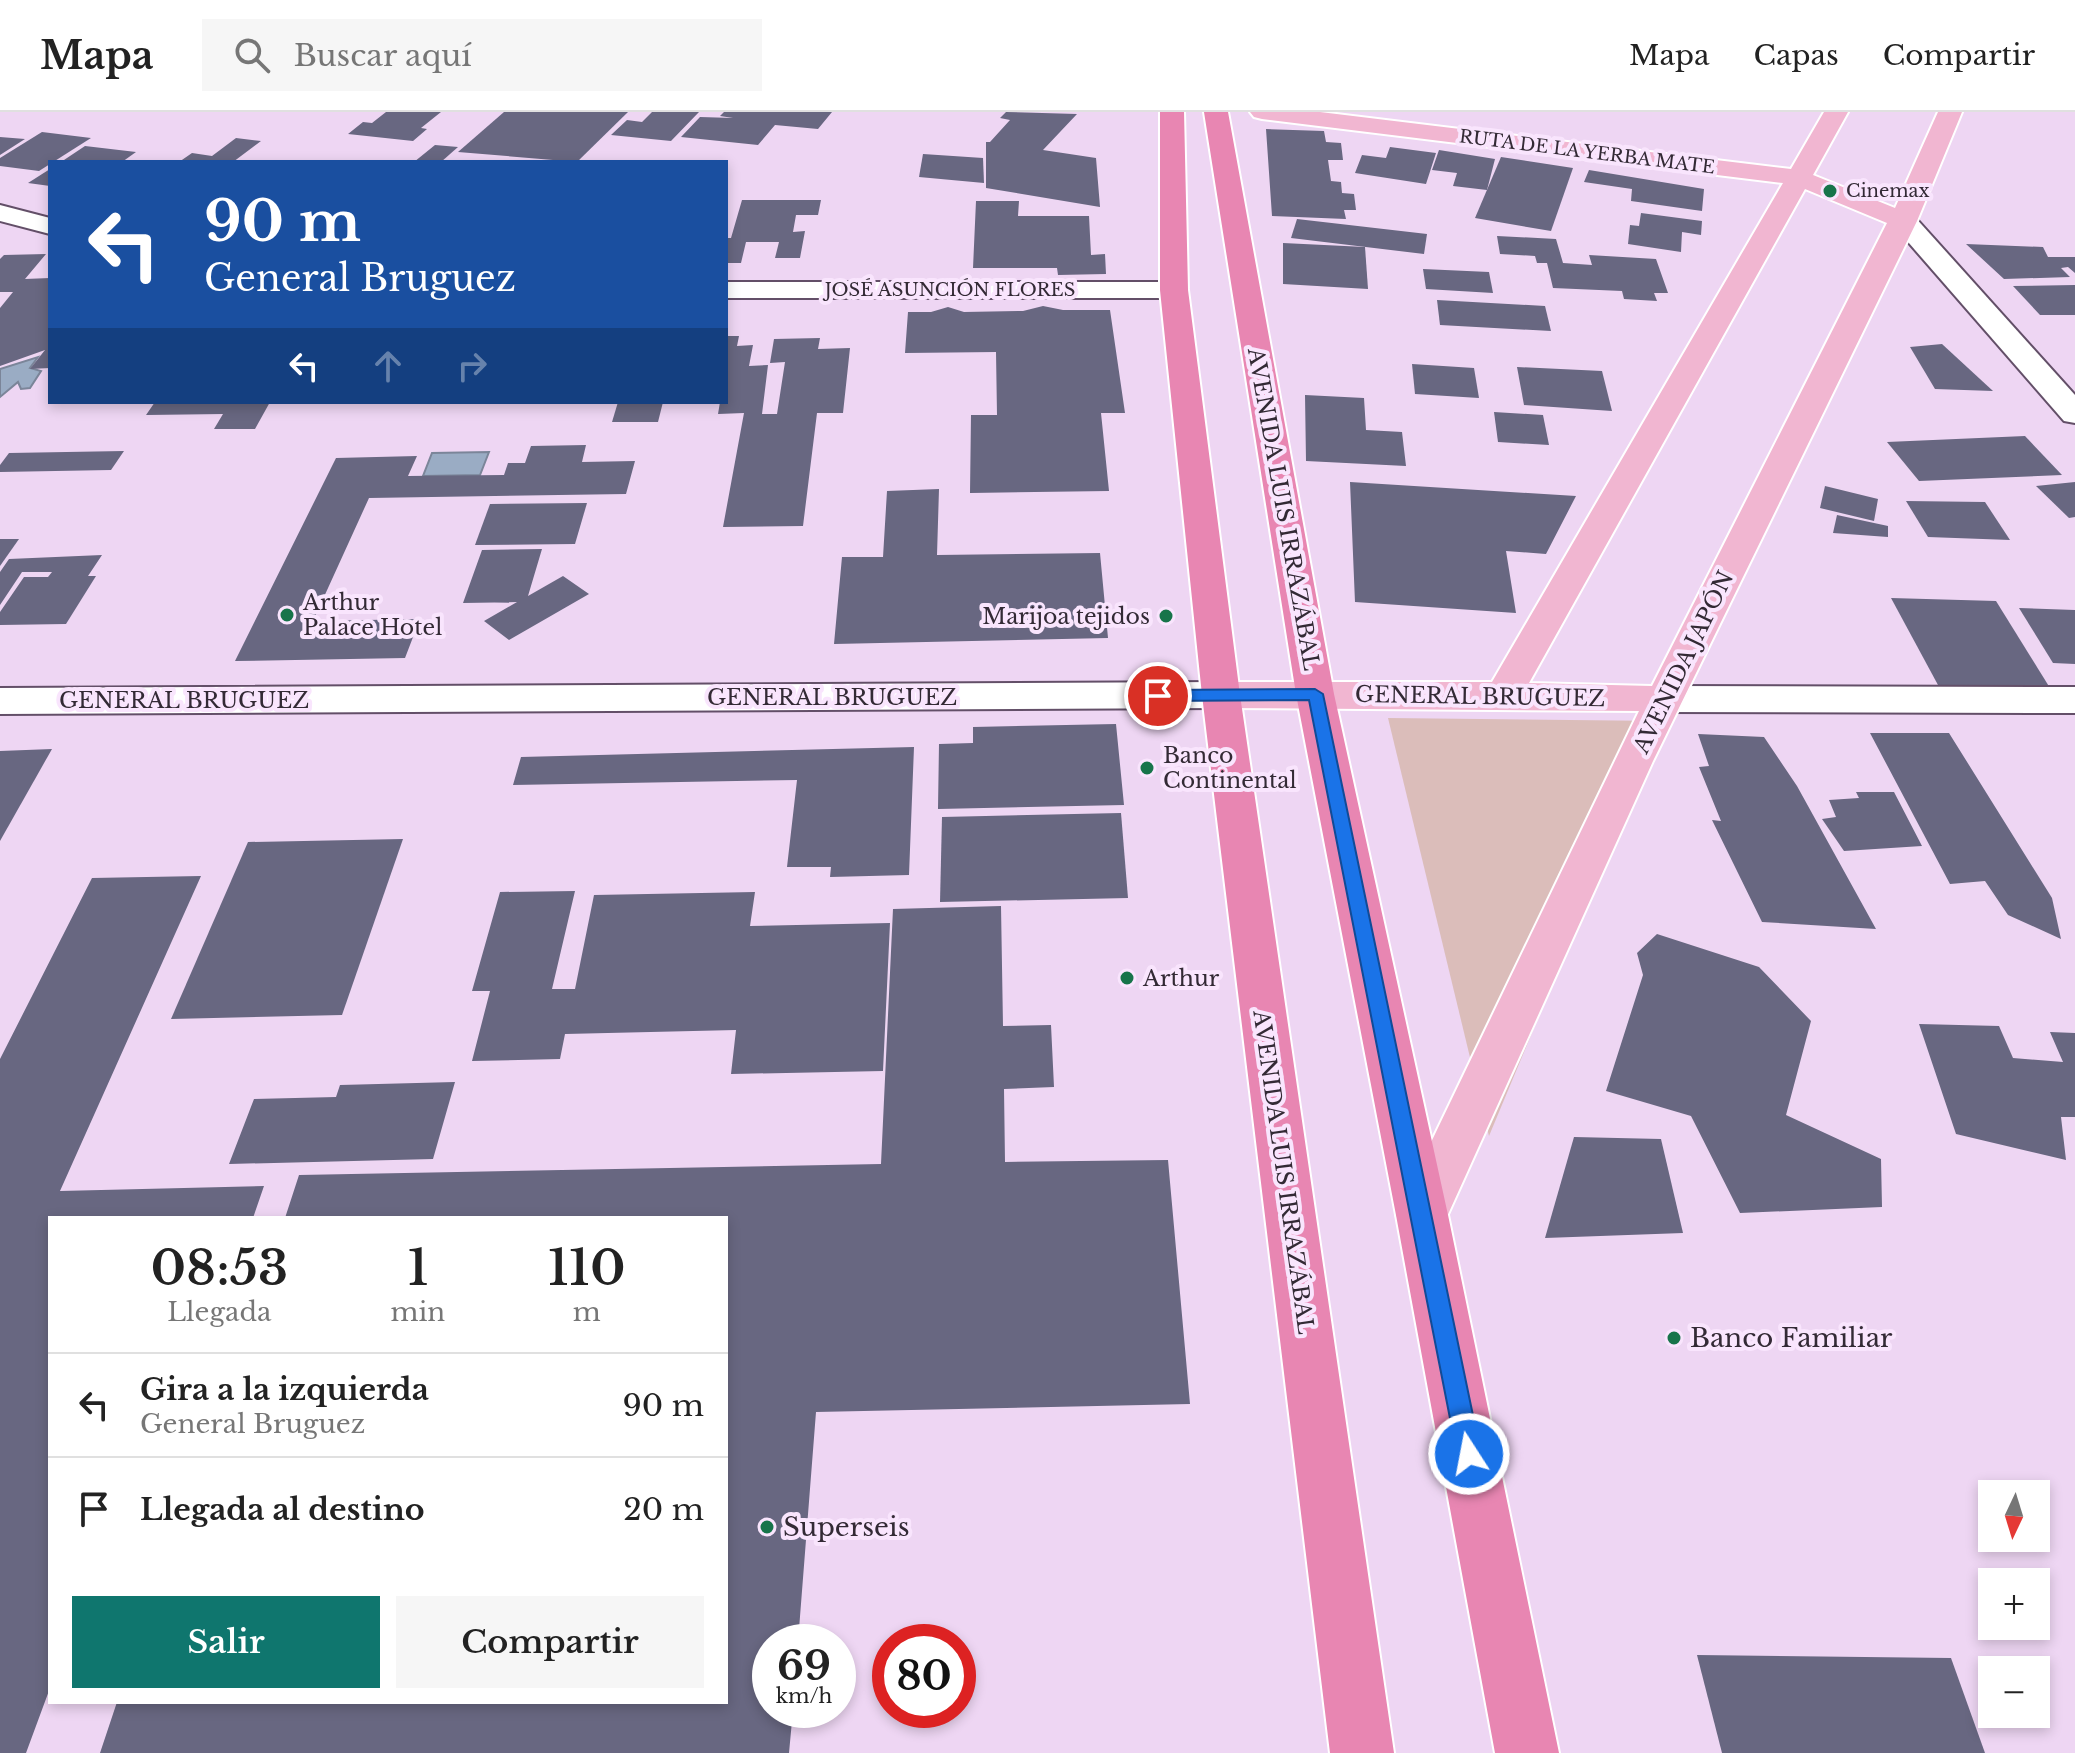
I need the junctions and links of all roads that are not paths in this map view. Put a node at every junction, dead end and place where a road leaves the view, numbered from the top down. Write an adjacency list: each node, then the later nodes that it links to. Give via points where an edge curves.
1 (1172, 112): 11 (highway, AVENIDA LUIS IRRAZÁBAL)
2 (1216, 112): 13 (highway, AVENIDA LUIS IRRAZÁBAL)
3 (1262, 112): 6 (main road, RUTA DE LA YERBA MATE)
4 (1836, 112): 6 (main road)
5 (1950, 112): 8 (main road, AVENIDA JAPÓN)
6 (1799, 178): 8 (main road, RUTA DE LA YERBA MATE); 15 (main road)
7 (0, 213): 9 (street)
8 (1904, 221): 12 (street); 16 (main road, AVENIDA JAPÓN)
9 (48, 225)
10 (728, 290): 11 (street, JOSÉ ASUNCIÓN FLORES)
11 (1174, 290): 14 (highway, AVENIDA LUIS IRRAZÁBAL)
12 (2075, 414)
13 (1315, 694): 14 (main road, GENERAL BRUGUEZ); 15 (main road, GENERAL BRUGUEZ); 19 (highway, AVENIDA LUIS IRRAZÁBAL)
14 (1221, 695): 18 (street, GENERAL BRUGUEZ); 20 (highway, AVENIDA LUIS IRRAZÁBAL)
15 (1503, 695): 16 (main road, GENERAL BRUGUEZ)
16 (1664, 699): 17 (street); 19 (main road, AVENIDA JAPÓN)
17 (2075, 700)
18 (0, 701)
19 (1422, 1215): 21 (highway, AVENIDA LUIS IRRAZÁBAL)
20 (1362, 1753)
21 (1527, 1753)

